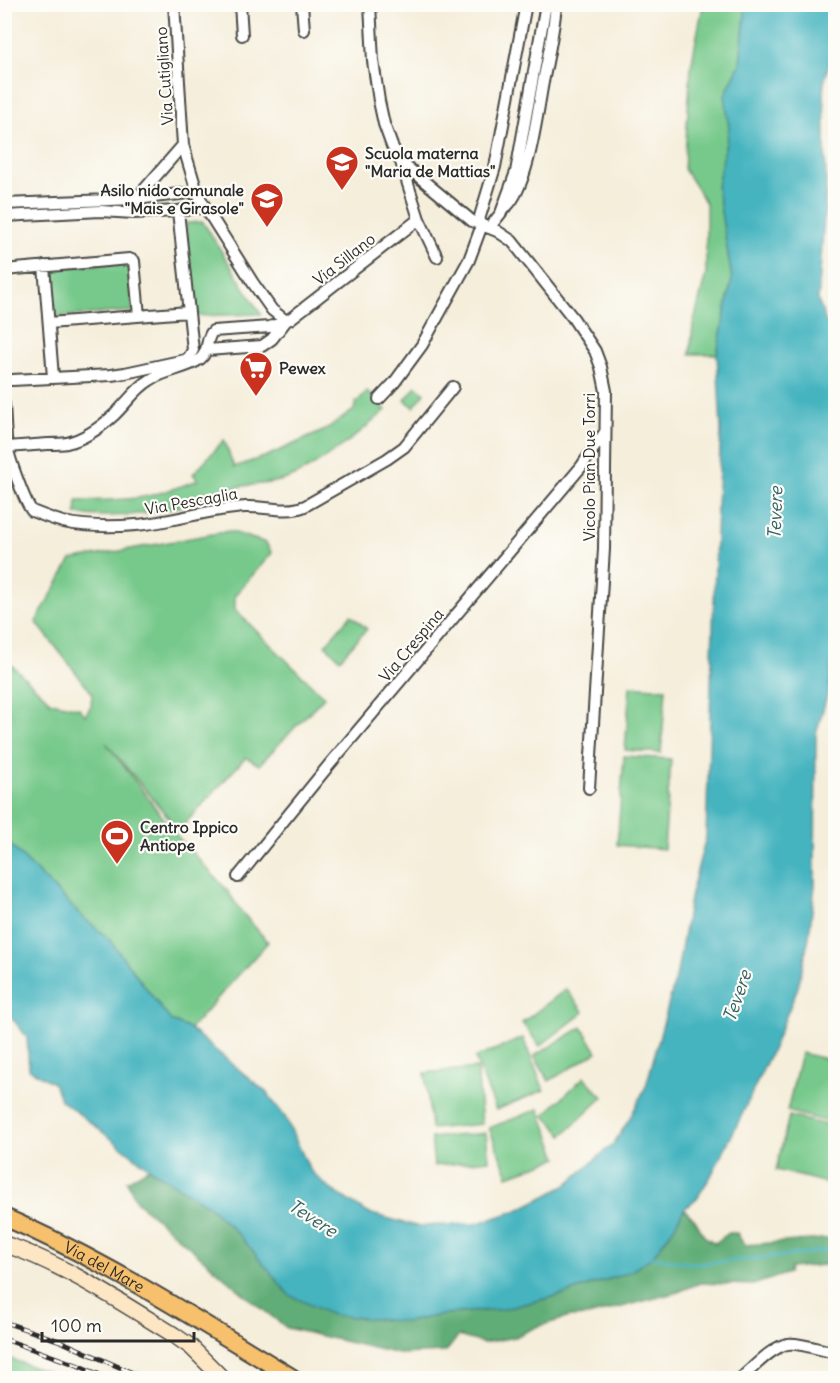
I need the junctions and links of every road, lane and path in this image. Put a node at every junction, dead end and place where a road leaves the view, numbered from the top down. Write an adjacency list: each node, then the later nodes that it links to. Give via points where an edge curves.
1 (174, 4): 10 (street, Via Cutigliano)
2 (240, 4): 9 (street)
3 (302, 4): 8 (street)
4 (370, 4): 11 (street, via 380,109)
5 (526, 4): 20 (street)
6 (546, 4): 17 (street, via 518,164)
7 (556, 4): 17 (street, via 522,179 515,197)
8 (304, 30)
9 (242, 35)
10 (183, 145): 12 (street, Via Cutigliano); 13 (street)
11 (401, 162): 19 (street); 20 (street, Vicolo Pian Due Torri, via 472,221)
12 (197, 192): 13 (street); 15 (street, Via Cutigliano)
13 (136, 199): 14 (street)
14 (4, 204)
15 (205, 207): 16 (street); 26 (street, Via Cutigliano, via 272,310)
16 (178, 211): 18 (street); 24 (street)
17 (501, 213): 20 (street)
18 (4, 216)
19 (419, 219): 21 (street); 26 (street, Via Sillano)
20 (483, 225): 32 (street, via 469,260 422,345); 34 (street, Vicolo Pian Due Torri, via 512,241 596,351 606,391)
21 (437, 257)
22 (44, 266): 23 (street); 25 (street, via 134,261); 27 (street)
23 (4, 270)
24 (188, 312): 25 (street); 29 (street, via 193,350 185,360 125,374)
25 (139, 316): 27 (street)
26 (286, 321): 28 (street, Via Sillano, via 262,346); 28 (street, Via Sillano, via 270,327 213,331)
27 (49, 323): 29 (street)
28 (207, 350): 35 (street, via 190,365 150,380 101,427 82,437 67,443)
29 (53, 377): 30 (street)
30 (12, 380)
31 (453, 387): 35 (street, Via Pescaglia, via 399,451 295,510 230,508 137,525 89,526 60,521 32,512)
32 (379, 399)
33 (4, 404): 35 (street, Via Pescaglia)
34 (605, 432): 36 (street, Vicolo Pian Due Torri, via 604,549); 37 (street, Via Crespina, via 581,467)
35 (6, 446)
36 (589, 788)
37 (238, 877)
38 (4, 1217): 42 (main road, Via del Mare, via 119,1274)
39 (4, 1244): 41 (main road, via 64,1270 174,1335)
40 (836, 1353): 43 (street, via 790,1343 780,1346)
41 (222, 1378)
42 (293, 1378)
43 (741, 1378)

